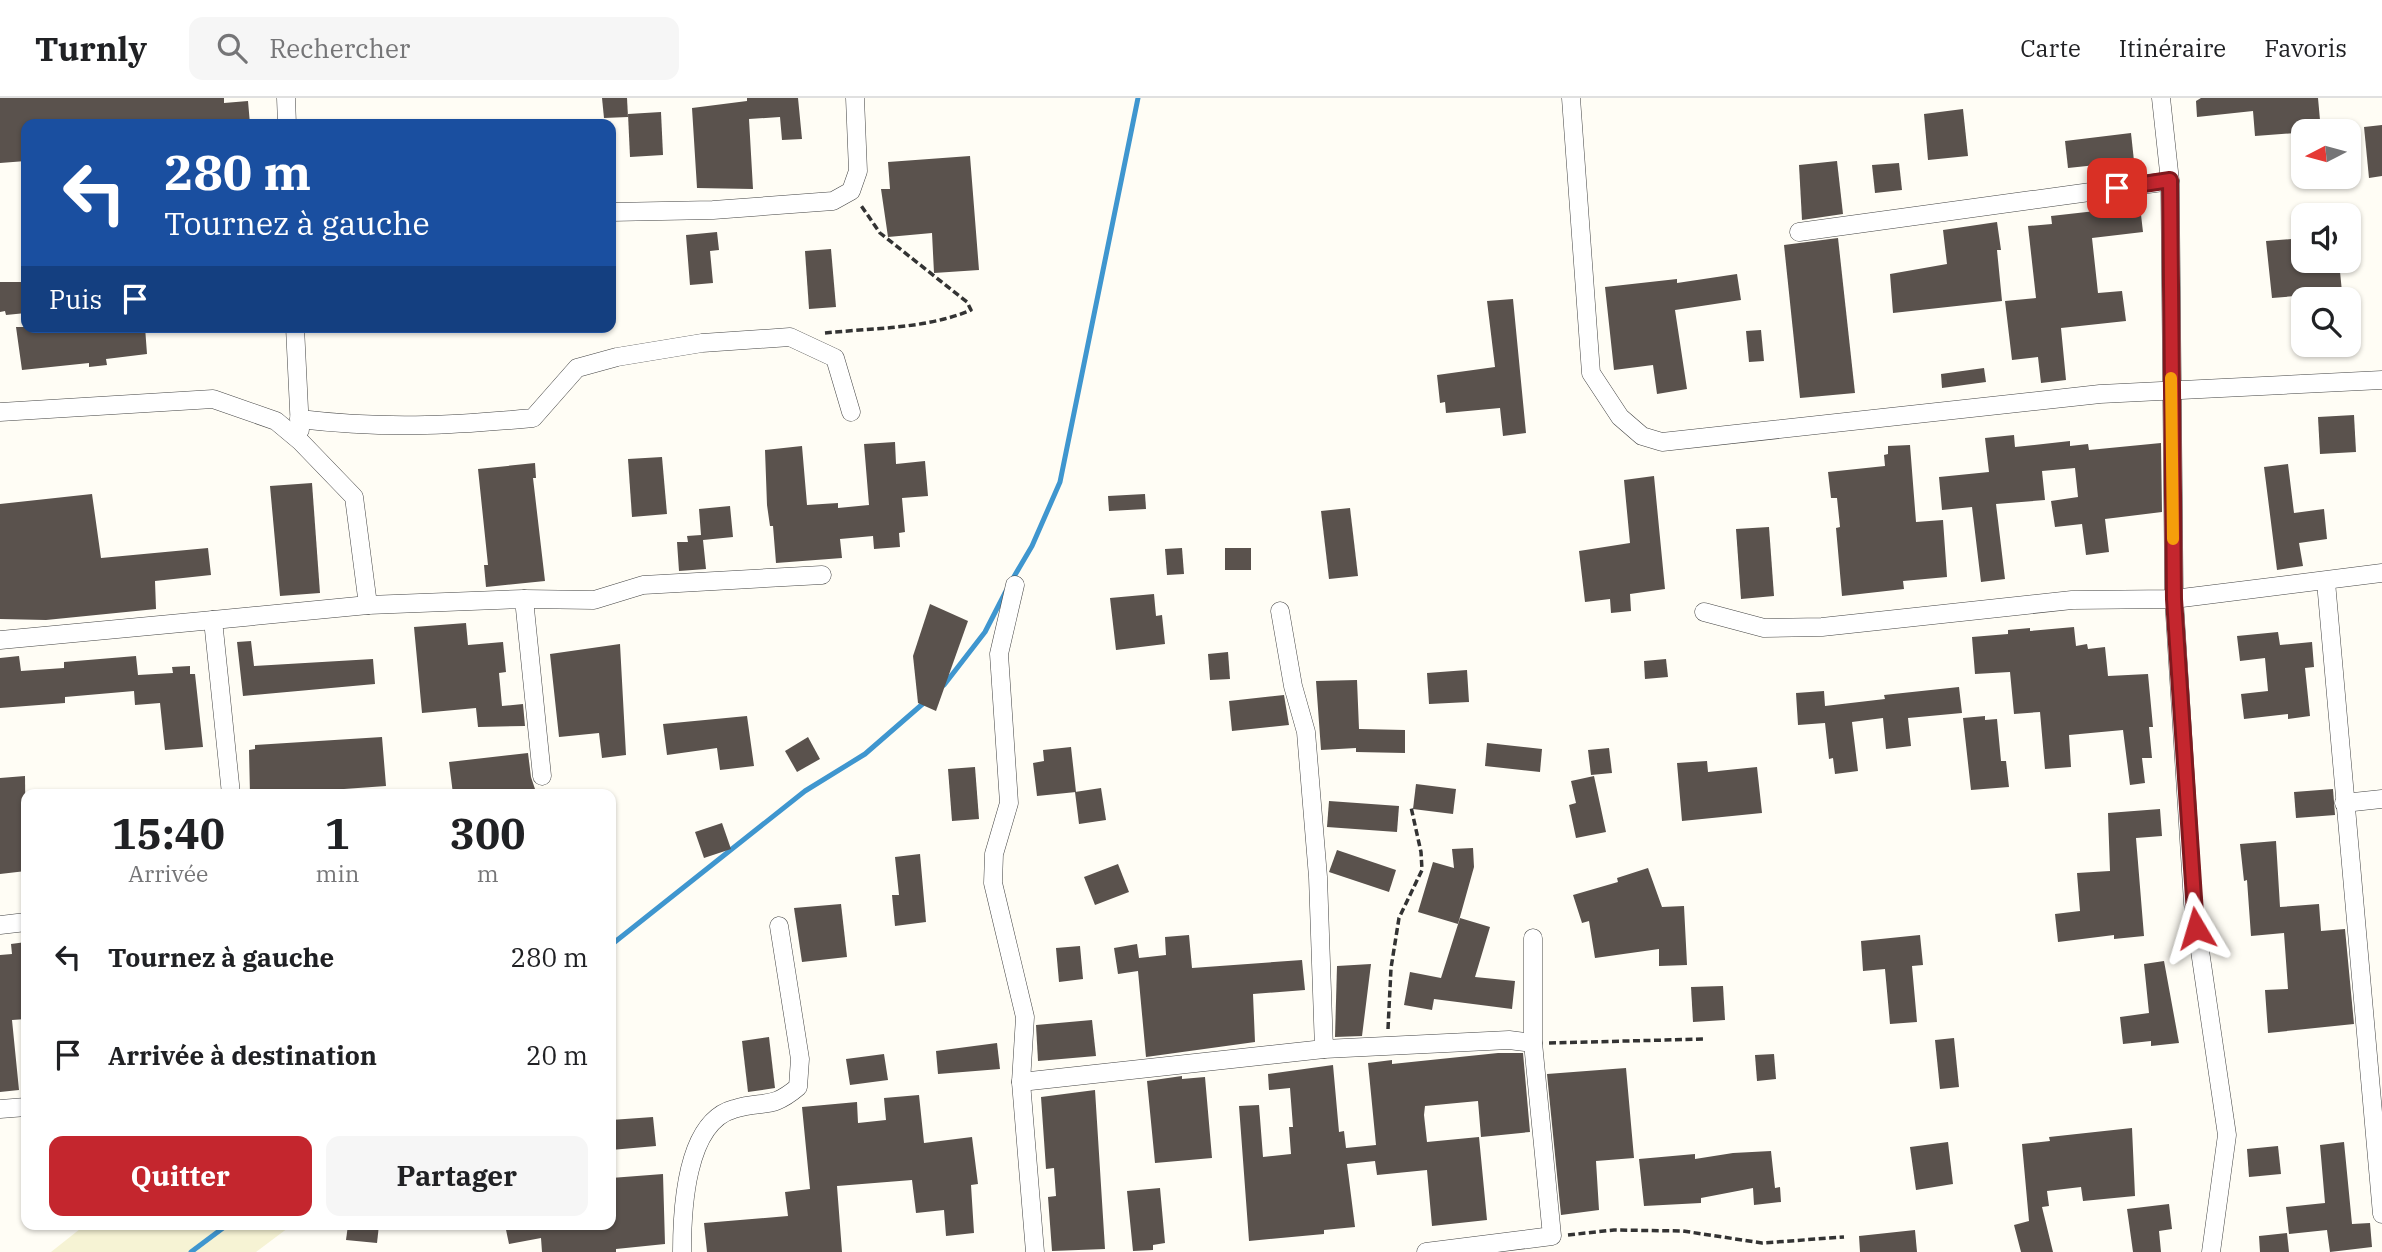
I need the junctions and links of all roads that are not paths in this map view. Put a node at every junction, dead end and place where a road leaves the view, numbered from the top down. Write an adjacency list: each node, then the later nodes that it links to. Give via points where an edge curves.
1 (286, 98): 5 (street)
2 (855, 98): 7 (street, via 858,171 851,191 833,201)
3 (1572, 98): 11 (street, via 1591,373 1620,417 1642,436 1662,442 2100,394)
4 (2161, 98): 6 (street)
5 (287, 119)
6 (2170, 180): 8 (street); 11 (street)
7 (616, 212)
8 (1799, 232)
9 (295, 333): 14 (street)
10 (2382, 380): 11 (street)
11 (2171, 392): 21 (street)
12 (0, 412): 15 (street, via 214,399 276,421)
13 (851, 412): 14 (street, via 835,358 790,337 702,343 577,368 533,418 440,427 367,427)
14 (299, 419): 15 (street)
15 (300, 441): 22 (street, via 354,498)
16 (2382, 573): 18 (street)
17 (822, 575): 20 (street, via 643,585 594,600)
18 (2326, 582): 21 (street); 30 (street)
19 (1015, 585): 37 (street, via 999,654 1009,803 994,854 993,883 1025,1017)
20 (524, 599): 22 (street); 27 (street)
21 (2174, 599): 24 (street, via 2072,600 1764,628); 44 (street, via 2193,902 2227,1135)
22 (368, 605): 25 (street)
23 (1280, 611): 36 (street, via 1306,732)
24 (1704, 612)
25 (213, 620): 26 (street); 28 (street)
26 (0, 640)
27 (542, 776)
28 (230, 789)
29 (2382, 799): 30 (street)
30 (2344, 803): 40 (street)
31 (21, 923): 32 (street)
32 (0, 925)
33 (779, 926): 41 (street, via 800,1059 797,1087 781,1102 732,1109 715,1119 698,1143 682,1205)
34 (1533, 938): 35 (street)
35 (1533, 1043): 36 (street, via 1508,1040); 43 (street, via 1552,1237)
36 (1325, 1049): 37 (street)
37 (1021, 1082): 42 (street)
38 (21, 1107): 39 (street)
39 (0, 1109)
40 (2382, 1214)
41 (682, 1252)
42 (1035, 1252)
43 (1426, 1252)
44 (2211, 1252)

